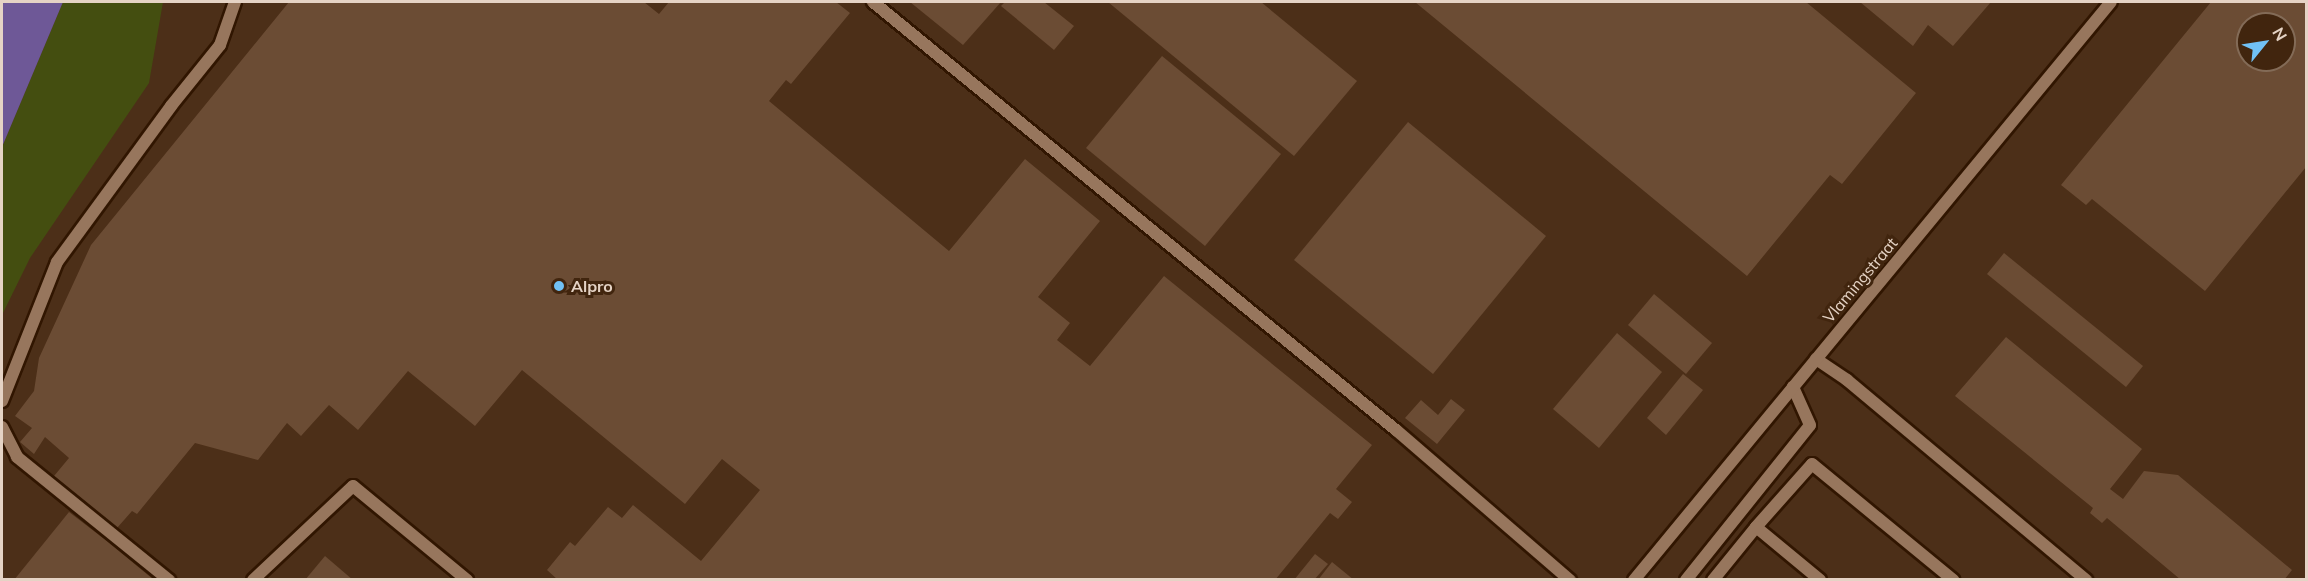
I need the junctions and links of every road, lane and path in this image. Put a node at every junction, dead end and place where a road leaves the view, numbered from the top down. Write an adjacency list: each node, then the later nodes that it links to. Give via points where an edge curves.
1 (235, 2): 6 (street, via 220,45 57,262)
2 (873, 2): 12 (street, via 1396,430)
3 (2111, 2): 4 (street, Vlamingstraat)
4 (1816, 359): 5 (street, Vlamingstraat); 18 (street, via 1847,380)
5 (1793, 387): 13 (street, Vlamingstraat); 14 (street, via 1810,425)
6 (2, 401)
7 (2, 427): 9 (street, via 17,457)
8 (1756, 527): 15 (street); 16 (street); 17 (street, via 1812,464)
9 (169, 579)
10 (253, 579): 11 (street, via 353,486)
11 (467, 579)
12 (1570, 579)
13 (1634, 579)
14 (1686, 579)
15 (1713, 579)
16 (1820, 579)
17 (1953, 579)
18 (2086, 579)

